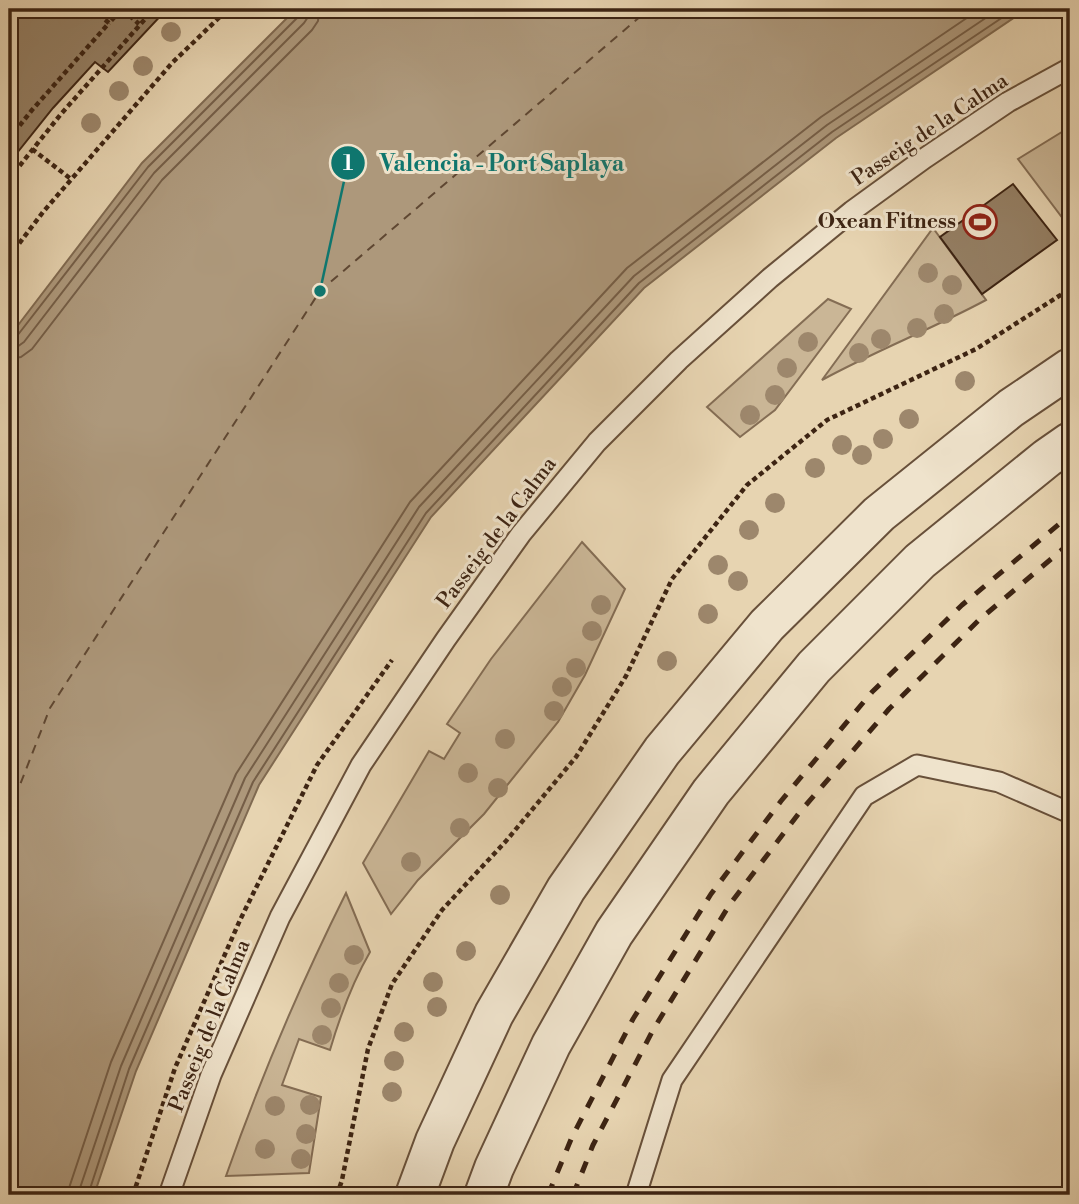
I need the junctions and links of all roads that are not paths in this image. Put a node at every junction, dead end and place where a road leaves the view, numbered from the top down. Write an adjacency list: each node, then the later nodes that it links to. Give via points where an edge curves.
1 (1070, 68): 5 (lane, Passeig de la Calma, via 925,158 770,278 679,359 597,442 521,534 368,753 342,800 280,917 211,1075)
2 (1070, 368): 6 (street, via 1011,408 879,514 767,625 662,751 566,889 494,1014)
3 (1070, 442): 7 (street, via 920,561 814,667 711,792 614,933 551,1045)
4 (1070, 813): 8 (lane, via 999,782 917,765 864,796 672,1080)
5 (169, 1195)
6 (415, 1195)
7 (484, 1195)
8 (636, 1195)

